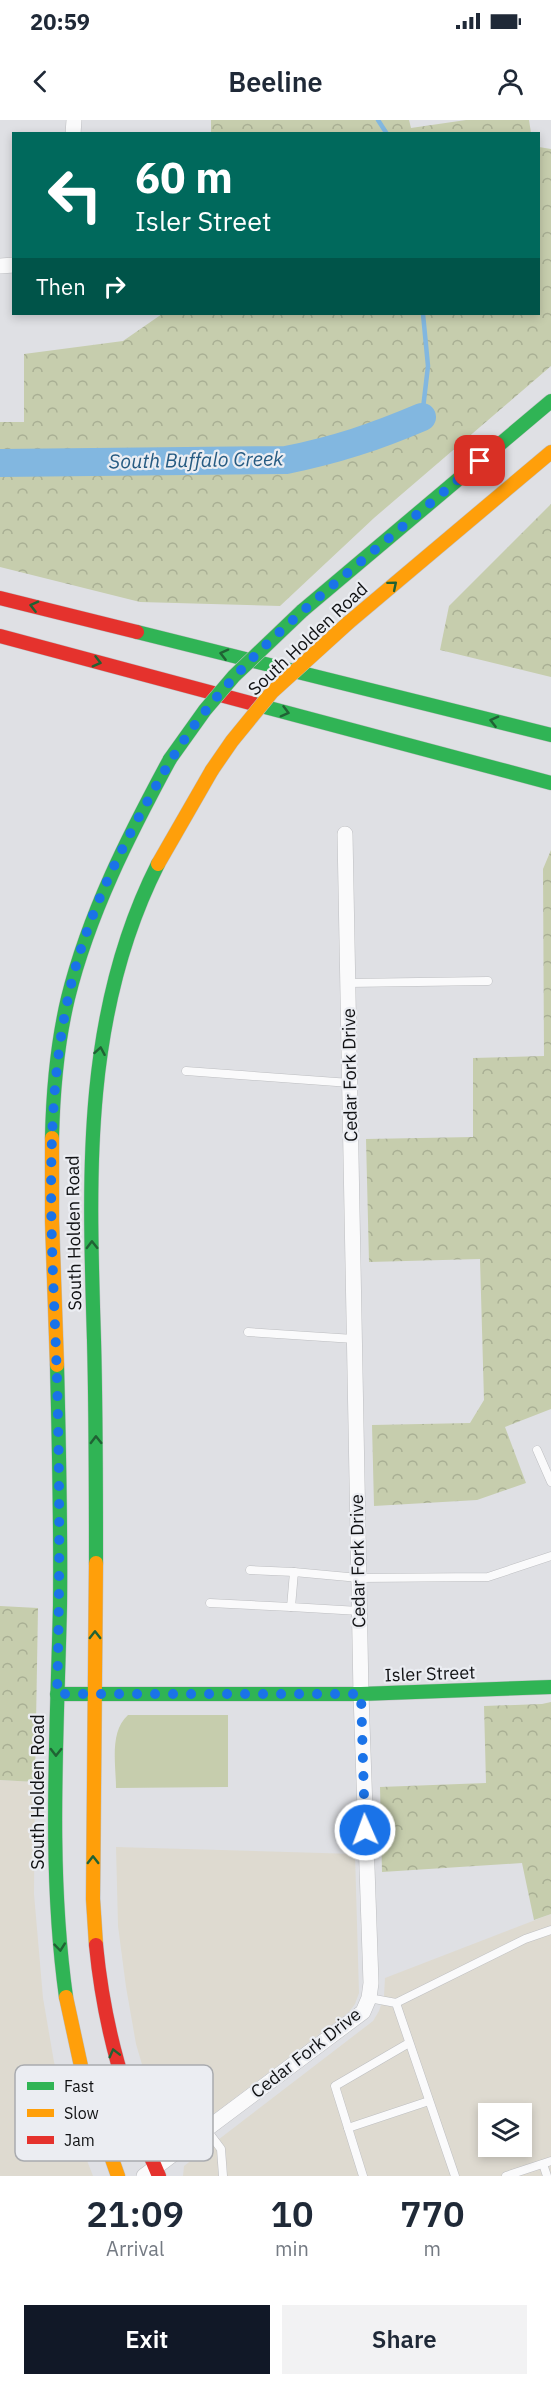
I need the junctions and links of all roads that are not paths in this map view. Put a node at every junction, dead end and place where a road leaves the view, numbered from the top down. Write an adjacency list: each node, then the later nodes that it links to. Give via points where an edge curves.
1 (551, 401): 24 (main road, South Holden Road, bridge, via 302,611 234,676 170,759 100,898 67,1002 54,1106 52,1193 60,1512)
2 (551, 452): 25 (main road, South Holden Road, one-way to 2, bridge, via 96,1452 91,1156 97,1069 112,985 139,906 176,827 232,741 272,692 348,622)
3 (0, 598): 5 (main road, one-way to 3)
4 (0, 636): 6 (main road, one-way to 6)
5 (551, 735)
6 (551, 783)
7 (345, 834): 9 (street, Cedar Fork Drive)
8 (488, 981): 9 (lane)
9 (348, 983): 11 (street, Cedar Fork Drive)
10 (186, 1071): 11 (lane)
11 (350, 1083): 13 (street, Cedar Fork Drive)
12 (248, 1332): 13 (lane)
13 (354, 1339): 19 (street, Cedar Fork Drive)
14 (537, 1450): 15 (lane)
15 (551, 1482)
16 (551, 1556): 19 (lane, via 489,1577)
17 (250, 1570): 18 (lane)
18 (294, 1572): 19 (lane); 21 (lane)
19 (359, 1578): 22 (street, Cedar Fork Drive)
20 (210, 1603): 21 (lane)
21 (291, 1607): 22 (lane)
22 (359, 1611): 26 (street, Cedar Fork Drive)
23 (551, 1687): 26 (main road, Isler Street)
24 (57, 1694): 25 (main road, Isler Street); 31 (main road, South Holden Road, one-way to 31, via 56,1881 62,1958)
25 (94, 1694): 26 (main road, Isler Street); 32 (main road, South Holden Road, one-way to 25, via 98,1969 93,1899)
26 (361, 1694): 28 (street, Cedar Fork Drive)
27 (551, 1930): 29 (lane)
28 (369, 1998): 29 (lane); 34 (street, Cedar Fork Drive, via 363,2012)
29 (396, 2003): 30 (lane)
30 (409, 2043): 33 (lane); 35 (lane, via 335,2086)
31 (81, 2065)
32 (118, 2065)
33 (429, 2101): 35 (lane); 44 (lane)
34 (213, 2124)
35 (348, 2128): 43 (lane)
36 (213, 2138): 42 (lane, via 221,2149)
37 (113, 2161): 41 (main road, South Holden Road, one-way to 41)
38 (168, 2161): 40 (street, Cedar Fork Drive)
39 (547, 2162): 45 (lane); 46 (lane)
40 (153, 2173)
41 (118, 2176)
42 (223, 2176)
43 (363, 2176)
44 (455, 2176)
45 (506, 2176)
46 (547, 2176)

